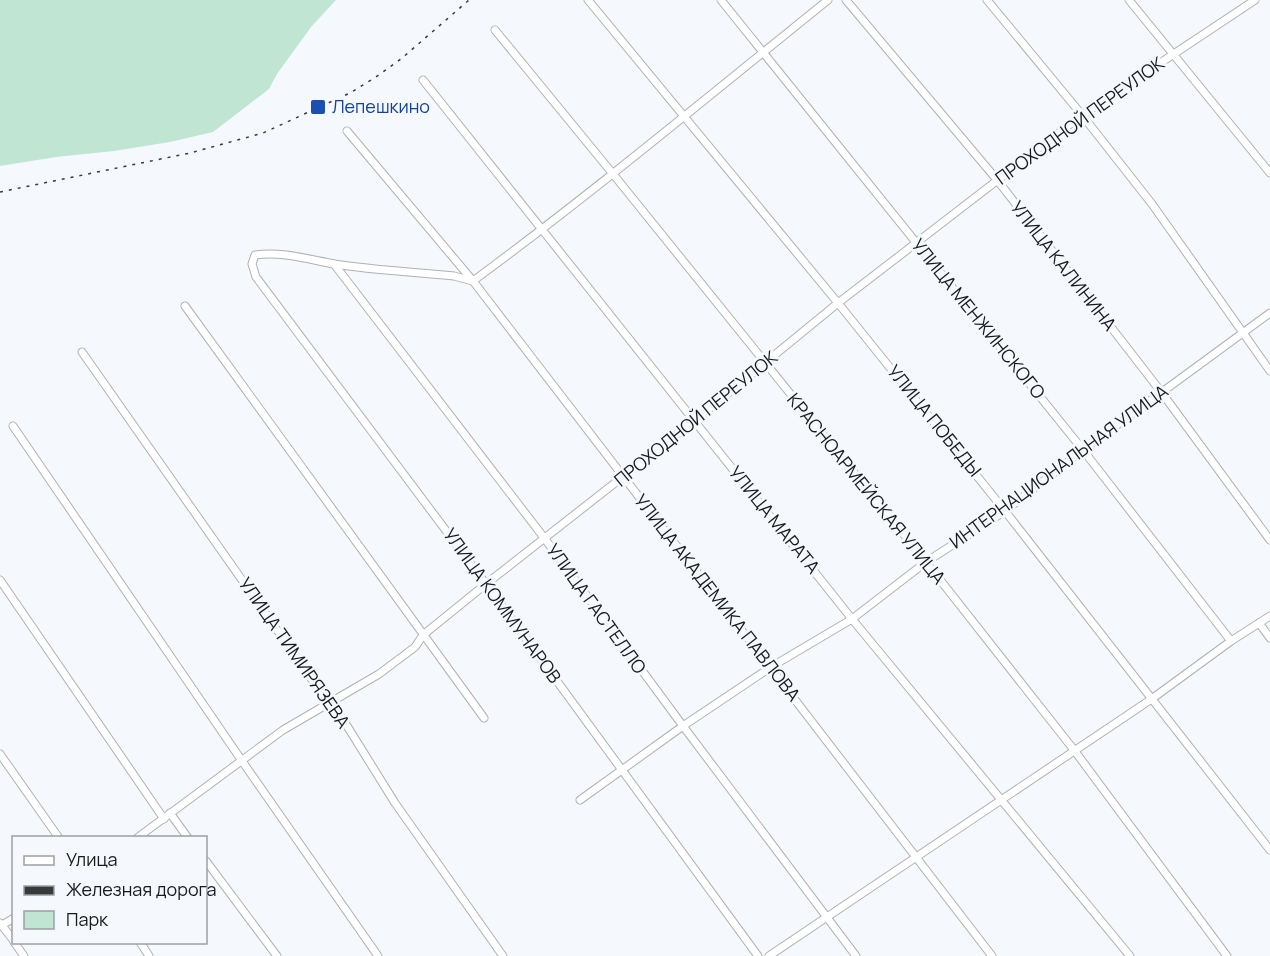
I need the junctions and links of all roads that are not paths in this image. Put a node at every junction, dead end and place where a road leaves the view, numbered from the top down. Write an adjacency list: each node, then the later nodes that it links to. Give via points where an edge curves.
1 (588, 0): 13 (street, УЛИЦА ПОБЕДЫ)
2 (721, 0): 9 (street, УЛИЦА МЕНЖИНСКОГО)
3 (828, 0): 9 (street)
4 (846, 0): 17 (street, УЛИЦА КАЛИНИНА)
5 (987, 0): 12 (street)
6 (1129, 0): 10 (street)
7 (1255, 0): 10 (street, ПРОХОДНОЙ ПЕРЕУЛОК)
8 (495, 30): 16 (street, КРАСНОАРМЕЙСКАЯ УЛИЦА)
9 (763, 52): 13 (street); 19 (street, УЛИЦА МЕНЖИНСКОГО)
10 (1172, 54): 12 (street, ПРОХОДНОЙ ПЕРЕУЛОК); 15 (street)
11 (423, 80): 18 (street, УЛИЦА МАРАТА)
12 (1082, 115): 17 (street, ПРОХОДНОЙ ПЕРЕУЛОК); 25 (street, via 1152,204)
13 (685, 117): 16 (street); 22 (street, УЛИЦА ПОБЕДЫ)
14 (347, 131): 21 (street, УЛИЦА АКАДЕМИКА ПАВЛОВА)
15 (1270, 173)
16 (613, 174): 18 (street); 27 (street, КРАСНОАРМЕЙСКАЯ УЛИЦА)
17 (998, 181): 19 (street, ПРОХОДНОЙ ПЕРЕУЛОК); 29 (street, УЛИЦА КАЛИНИНА)
18 (541, 231): 21 (street); 30 (street, УЛИЦА МАРАТА)
19 (916, 243): 22 (street, ПРОХОДНОЙ ПЕРЕУЛОК); 32 (street, УЛИЦА МЕНЖИНСКОГО)
20 (334, 264): 21 (street); 35 (street, УЛИЦА ГАСТЕЛЛО); 39 (street, УЛИЦА КОММУНАРОВ, via 264,253 255,255 252,264 256,277)
21 (473, 281): 33 (street, УЛИЦА АКАДЕМИКА ПАВЛОВА)
22 (838, 303): 27 (street, ПРОХОДНОЙ ПЕРЕУЛОК); 34 (street, УЛИЦА ПОБЕДЫ)
23 (185, 306): 43 (street)
24 (1270, 313): 25 (street, ИНТЕРНАЦИОНАЛЬНАЯ УЛИЦА)
25 (1242, 333): 28 (street); 29 (street, ИНТЕРНАЦИОНАЛЬНАЯ УЛИЦА)
26 (82, 352): 48 (street, УЛИЦА ТИМИРЯЗЕВА)
27 (766, 364): 30 (street, ПРОХОДНОЙ ПЕРЕУЛОК); 37 (street, КРАСНОАРМЕЙСКАЯ УЛИЦА)
28 (1270, 371)
29 (1162, 393): 32 (street, ИНТЕРНАЦИОНАЛЬНАЯ УЛИЦА); 36 (street, УЛИЦА КАЛИНИНА)
30 (694, 421): 33 (street, ПРОХОДНОЙ ПЕРЕУЛОК); 41 (street, УЛИЦА МАРАТА)
31 (13, 426): 53 (street)
32 (1083, 450): 34 (street, ИНТЕРНАЦИОНАЛЬНАЯ УЛИЦА); 45 (street, УЛИЦА МЕНЖИНСКОГО)
33 (624, 477): 35 (street, ПРОХОДНОЙ ПЕРЕУЛОК); 46 (street, УЛИЦА АКАДЕМИКА ПАВЛОВА)
34 (1005, 511): 37 (street, ИНТЕРНАЦИОНАЛЬНАЯ УЛИЦА); 47 (street, УЛИЦА ПОБЕДЫ)
35 (545, 539): 39 (street, ПРОХОДНОЙ ПЕРЕУЛОК); 50 (street, УЛИЦА ГАСТЕЛЛО)
36 (1270, 540)
37 (926, 562): 41 (street, ИНТЕРНАЦИОНАЛЬНАЯ УЛИЦА); 51 (street, КРАСНОАРМЕЙСКАЯ УЛИЦА)
38 (0, 580): 58 (street)
39 (486, 584): 43 (street, ПРОХОДНОЙ ПЕРЕУЛОК); 54 (street, УЛИЦА КОММУНАРОВ)
40 (1270, 616): 42 (street)
41 (852, 619): 46 (street, ИНТЕРНАЦИОНАЛЬНАЯ УЛИЦА); 56 (street, УЛИЦА МАРАТА)
42 (1259, 623): 44 (street); 45 (street)
43 (423, 635): 48 (street, ПРОХОДНОЙ ПЕРЕУЛОК, via 415,647); 49 (street)
44 (1270, 638)
45 (1231, 641): 47 (street)
46 (771, 667): 50 (street, ИНТЕРНАЦИОНАЛЬНАЯ УЛИЦА); 63 (street, УЛИЦА АКАДЕМИКА ПАВЛОВА)
47 (1153, 698): 51 (street); 62 (street, УЛИЦА ПОБЕДЫ)
48 (329, 704): 53 (street, ПРОХОДНОЙ ПЕРЕУЛОК, via 283,730); 70 (street, УЛИЦА ТИМИРЯЗЕВА, via 339,713 396,803)
49 (483, 718)
50 (683, 726): 54 (street, ИНТЕРНАЦИОНАЛЬНАЯ УЛИЦА); 65 (street, УЛИЦА ГАСТЕЛЛО)
51 (1074, 750): 56 (street); 76 (street, КРАСНОАРМЕЙСКАЯ УЛИЦА)
52 (0, 754): 59 (street)
53 (242, 762): 57 (street, ПРОХОДНОЙ ПЕРЕУЛОК); 69 (street)
54 (622, 770): 55 (street, ИНТЕРНАЦИОНАЛЬНАЯ УЛИЦА); 71 (street, УЛИЦА КОММУНАРОВ)
55 (580, 800)
56 (1001, 800): 63 (street); 75 (street, УЛИЦА МАРАТА)
57 (170, 813): 58 (street, ПРОХОДНОЙ ПЕРЕУЛОК); 61 (street)
58 (164, 819): 60 (street, ПРОХОДНОЙ ПЕРЕУЛОК)
59 (58, 836)
60 (138, 836)
61 (187, 836)
62 (1270, 850)
63 (917, 856): 65 (street); 74 (street, УЛИЦА АКАДЕМИКА ПАВЛОВА)
64 (207, 862): 68 (street)
65 (827, 917): 72 (street); 73 (street, УЛИЦА ГАСТЕЛЛО)
66 (1, 924): 67 (street)
67 (12, 939)
68 (277, 956)
69 (378, 956)
70 (503, 956)
71 (759, 956)
72 (769, 956)
73 (856, 956)
74 (993, 956)
75 (1130, 956)
76 (1227, 956)

